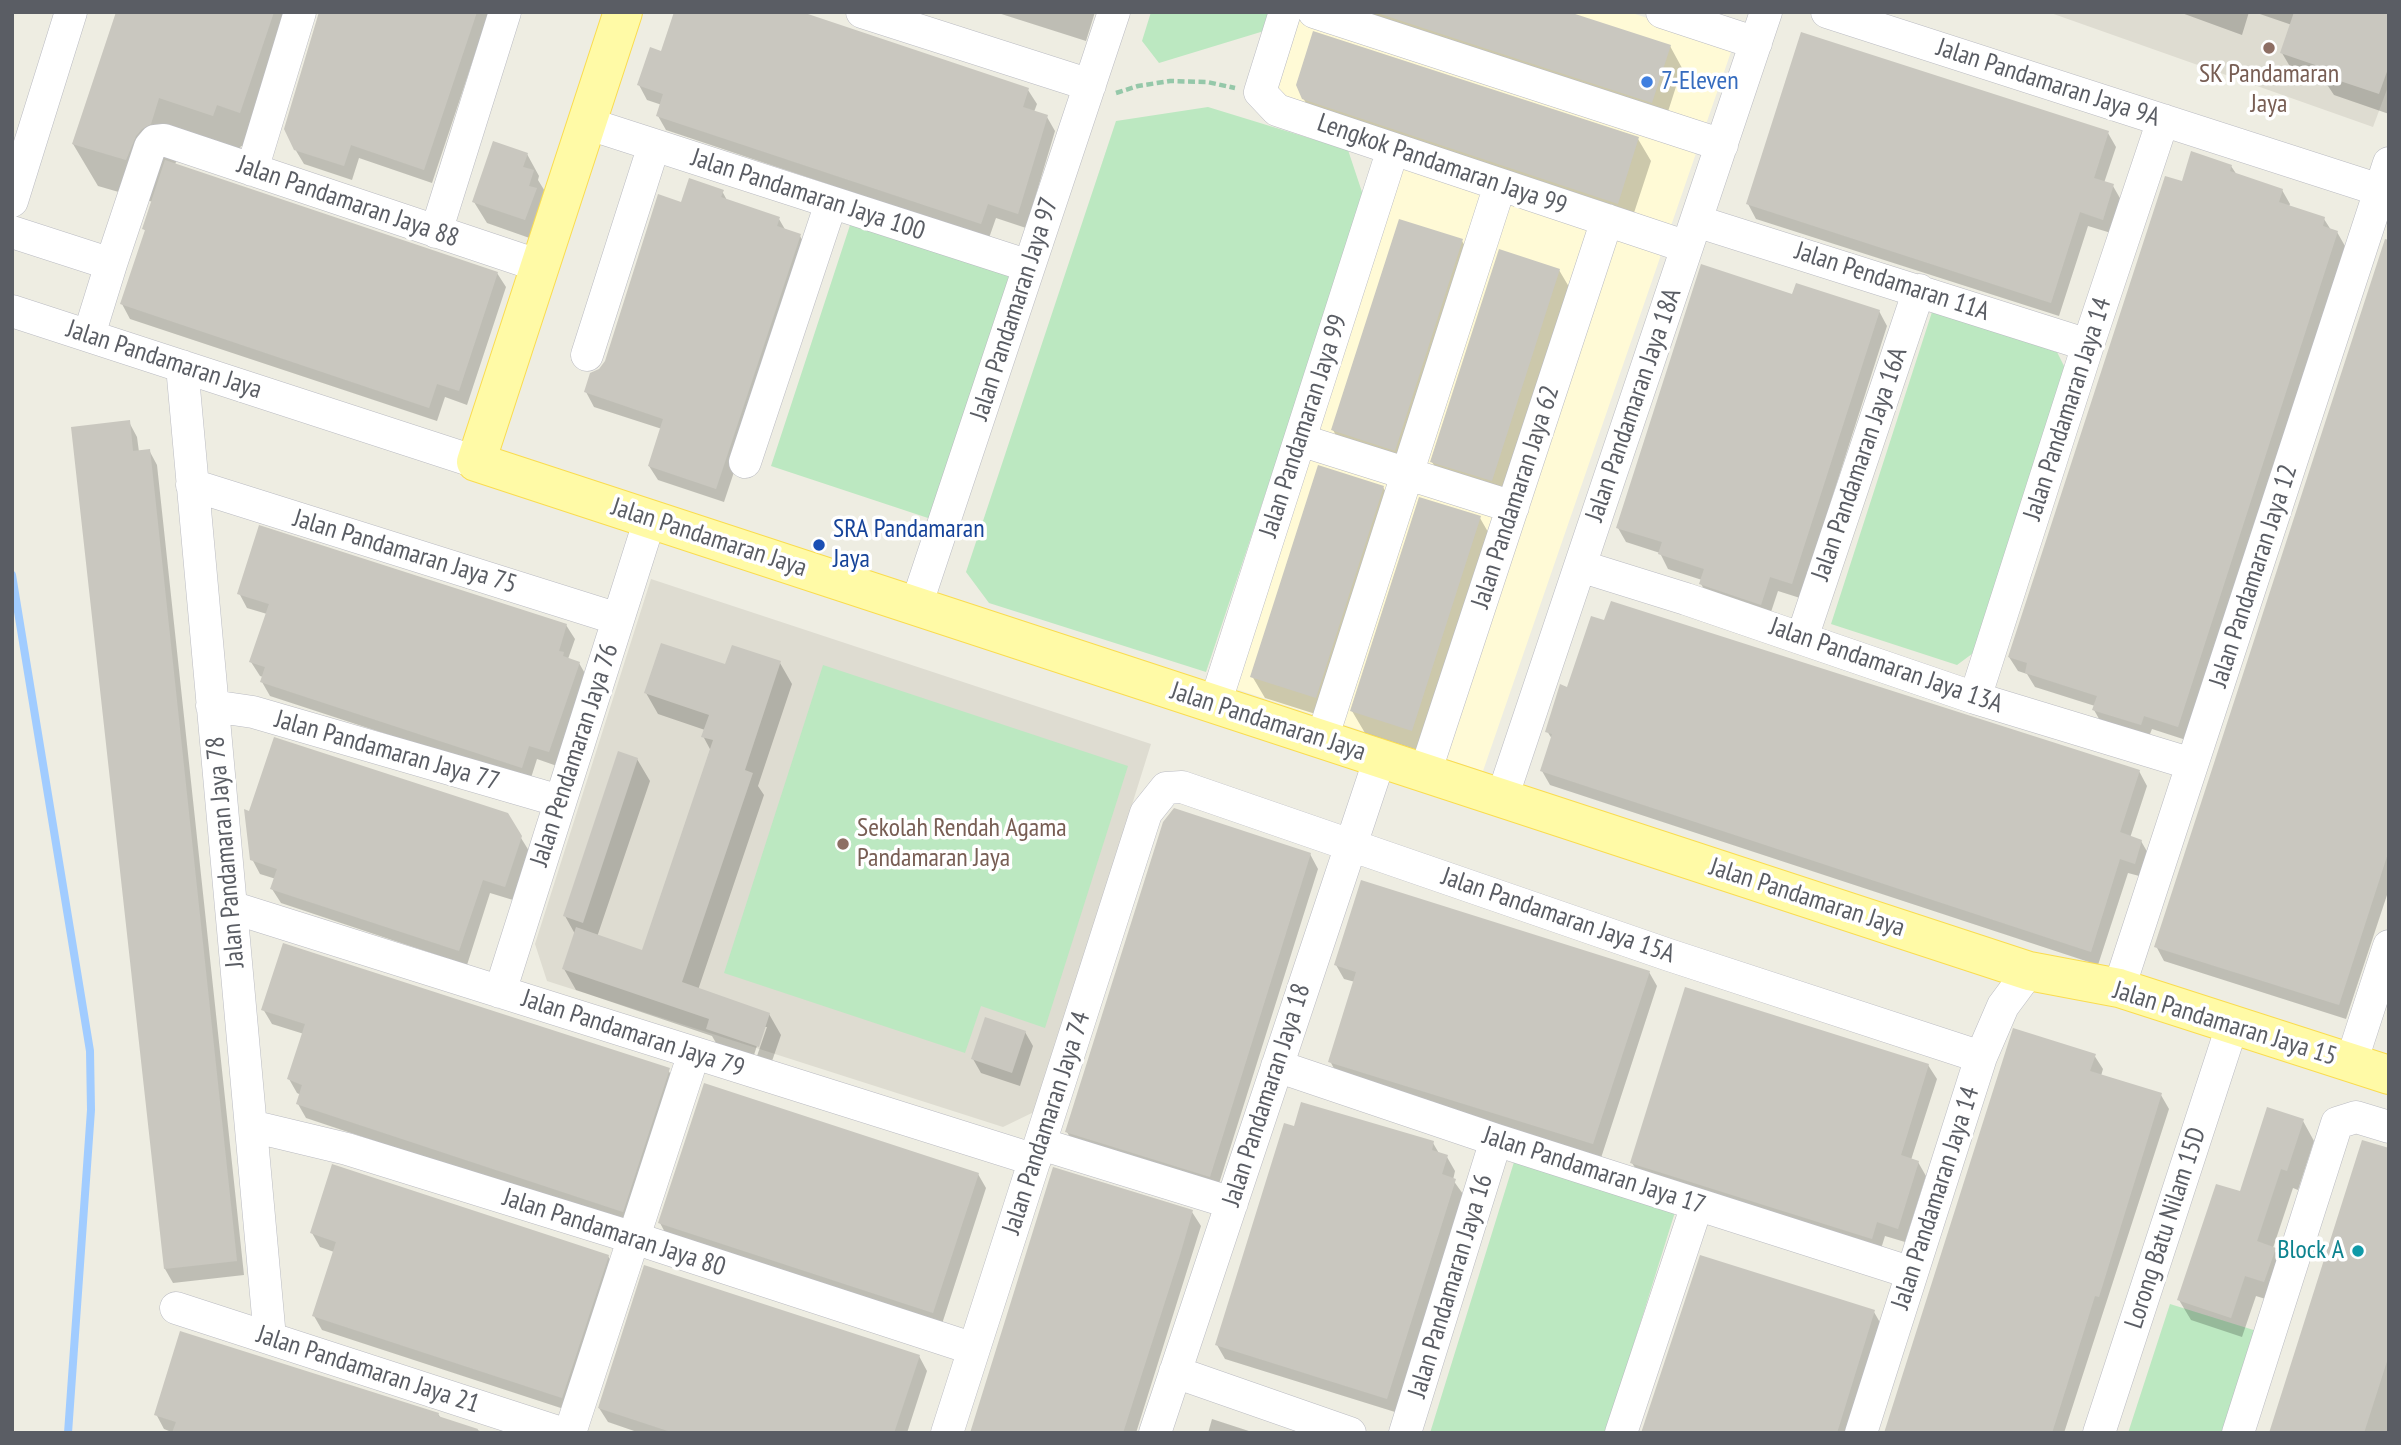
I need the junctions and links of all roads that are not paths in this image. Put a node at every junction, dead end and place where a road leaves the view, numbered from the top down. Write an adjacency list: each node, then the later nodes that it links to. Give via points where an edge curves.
1 (71, 12): 23 (street)
2 (300, 12): 20 (street)
3 (505, 12): 27 (street)
4 (622, 12): 16 (main road)
5 (862, 12): 12 (street)
6 (1114, 12): 14 (street, Jalan Pandamaran Jaya 97)
7 (1285, 12): 19 (street, Lengkok Pandamaran Jaya 99, via 1268,101)
8 (1314, 12): 18 (street)
9 (1661, 12): 13 (street)
10 (1766, 12): 13 (street, Jalan Pandamaran Jaya 18A)
11 (1828, 12): 15 (street, Jalan Pandamaran Jaya 9A)
12 (907, 19): 14 (street)
13 (1756, 43): 18 (street, Jalan Pandamaran Jaya 18A)
14 (1087, 94): 31 (street, Jalan Pandamaran Jaya 97)
15 (2164, 120): 21 (street, Jalan Pandamaran Jaya 9A); 35 (street, Jalan Pandamaran Jaya 14)
16 (586, 123): 17 (street, Jalan Pandamaran Jaya 100); 30 (main road)
17 (654, 145): 24 (street, Jalan Pandamaran Jaya 100); 36 (street)
18 (1722, 145): 28 (street, Jalan Pandamaran Jaya 18A)
19 (1394, 149): 22 (street, Lengkok Pandamaran Jaya 99); 38 (street, Jalan Pandamaran Jaya 99)
20 (252, 170): 27 (street, Jalan Pandamaran Jaya 88); 29 (street, Jalan Pandamaran Jaya 88, via 164,140 155,141)
21 (2386, 182): 54 (street, Jalan Pandamaran Jaya 12)
22 (1500, 185): 25 (street, Lengkok Pandamaran Jaya 99); 41 (street)
23 (12, 201)
24 (831, 203): 31 (street, Jalan Pandamaran Jaya 100); 40 (street)
25 (1607, 220): 28 (street, Lengkok Pandamaran Jaya 99); 43 (street, Jalan Pandamaran Jaya 62)
26 (12, 232): 29 (street)
27 (436, 232): 30 (street, Jalan Pandamaran Jaya 88)
28 (1692, 234): 32 (street, Jalan Pendamaran 11A); 45 (street, Jalan Pandamaran Jaya 18A)
29 (111, 264): 34 (street)
30 (540, 266): 39 (main road)
31 (1029, 266): 46 (street, Jalan Pandamaran Jaya 97)
32 (1919, 290): 35 (street, Jalan Pendamaran 11A); 48 (street, Jalan Pandamaran Jaya 16A)
33 (12, 311): 34 (street, Jalan Pandamaran Jaya)
34 (89, 335): 37 (street, Jalan Pandamaran Jaya)
35 (2088, 345): 49 (street, Jalan Pandamaran Jaya 14)
36 (587, 355)
37 (182, 366): 39 (street, Jalan Pandamaran Jaya); 42 (street, Jalan Pandamaran Jaya 78)
38 (1300, 440): 41 (street); 50 (street, Jalan Pandamaran Jaya 99)
39 (476, 462): 44 (main road, Jalan Pandamaran Jaya)
40 (745, 462)
41 (1407, 473): 43 (street); 52 (street)
42 (192, 485): 47 (street, Jalan Pandamaran Jaya 75); 51 (street, Jalan Pandamaran Jaya 78)
43 (1513, 507): 55 (street, Jalan Pandamaran Jaya 62)
44 (650, 519): 46 (main road, Jalan Pandamaran Jaya); 47 (street, Jalan Pendamaran Jaya 76)
45 (1580, 566): 48 (street, Jalan Pandamaran Jaya 13A); 56 (street, Jalan Pandamaran Jaya 18A)
46 (916, 606): 50 (main road, Jalan Pandamaran Jaya)
47 (618, 619): 57 (street, Jalan Pendamaran Jaya 76)
48 (1802, 638): 49 (street, Jalan Pandamaran Jaya 13A)
49 (1975, 698): 54 (street, Jalan Pandamaran Jaya 13A)
50 (1215, 704): 52 (main road, Jalan Pandamaran Jaya)
51 (212, 706): 57 (street, Jalan Pandamaran Jaya 77, via 253,712); 60 (street, Jalan Pandamaran Jaya 78)
52 (1322, 739): 53 (main road, Jalan Pandamaran Jaya)
53 (1380, 758): 55 (main road, Jalan Pandamaran Jaya); 59 (street, Jalan Pandamaran Jaya 18)
54 (2192, 764): 63 (street, Jalan Pandamaran Jaya 12)
55 (1425, 773): 56 (main road, Jalan Pandamaran Jaya)
56 (1502, 798): 62 (main road, Jalan Pandamaran Jaya)
57 (560, 801): 64 (street, Jalan Pendamaran Jaya 76)
58 (1146, 813): 59 (street, Jalan Pandamaran Jaya 15A, via 1166,788 1182,787); 74 (street, Jalan Pandamaran Jaya 74)
59 (1350, 845): 67 (street, Jalan Pandamaran Jaya 15A); 69 (street, Jalan Pandamaran Jaya 18)
60 (231, 908): 64 (street, Jalan Pandamaran Jaya 79); 71 (street, Jalan Pandamaran Jaya 78)
61 (2389, 946): 68 (street)
62 (2045, 975): 63 (main road, Jalan Pandamaran Jaya 15); 67 (street, Jalan Pandamaran Jaya 14, via 2003,1006)
63 (2119, 988): 65 (main road, Jalan Pandamaran Jaya 15)
64 (500, 992): 66 (street, Jalan Pandamaran Jaya 79)
65 (2233, 1023): 68 (main road, Jalan Pandamaran Jaya 15); 91 (street, Lorong Batu Nilam 15D)
66 (694, 1054): 74 (street, Jalan Pandamaran Jaya 79); 77 (street)
67 (1981, 1056): 78 (street, Jalan Pandamaran Jaya 14)
68 (2351, 1063): 70 (main road, Jalan Pandamaran Jaya 15)
69 (1277, 1066): 73 (street, Jalan Pandamaran Jaya 17); 75 (street, Jalan Pandamaran Jaya 18)
70 (2389, 1075)
71 (251, 1126): 77 (street, Jalan Pandamaran Jaya 80, via 347,1149); 80 (street, Jalan Pandamaran Jaya 78)
72 (2389, 1127): 92 (street, via 2356,1117 2337,1123)
73 (1496, 1140): 76 (street, Jalan Pandamaran Jaya 17); 88 (street, Jalan Pandamaran Jaya 16)
74 (1038, 1152): 75 (street, Jalan Pandamaran Jaya 79); 81 (street, Jalan Pandamaran Jaya 74)
75 (1231, 1203): 82 (street, Jalan Pandamaran Jaya 18)
76 (1697, 1205): 78 (street, Jalan Pandamaran Jaya 17); 89 (street)
77 (634, 1238): 81 (street, Jalan Pandamaran Jaya 80); 84 (street)
78 (1912, 1273): 90 (street, Jalan Pandamaran Jaya 14)
79 (176, 1308): 80 (street, Jalan Pandamaran Jaya 21)
80 (270, 1338): 83 (street, Jalan Pandamaran Jaya 21)
81 (974, 1349): 85 (street, Jalan Pandamaran Jaya 74)
82 (1175, 1372): 86 (street, Jalan Pandamaran Jaya 18); 87 (street)
83 (561, 1433)
84 (570, 1433)
85 (947, 1433)
86 (1155, 1433)
87 (1350, 1433)
88 (1405, 1433)
89 (1621, 1433)
90 (1861, 1433)
91 (2099, 1433)
92 (2238, 1433)

